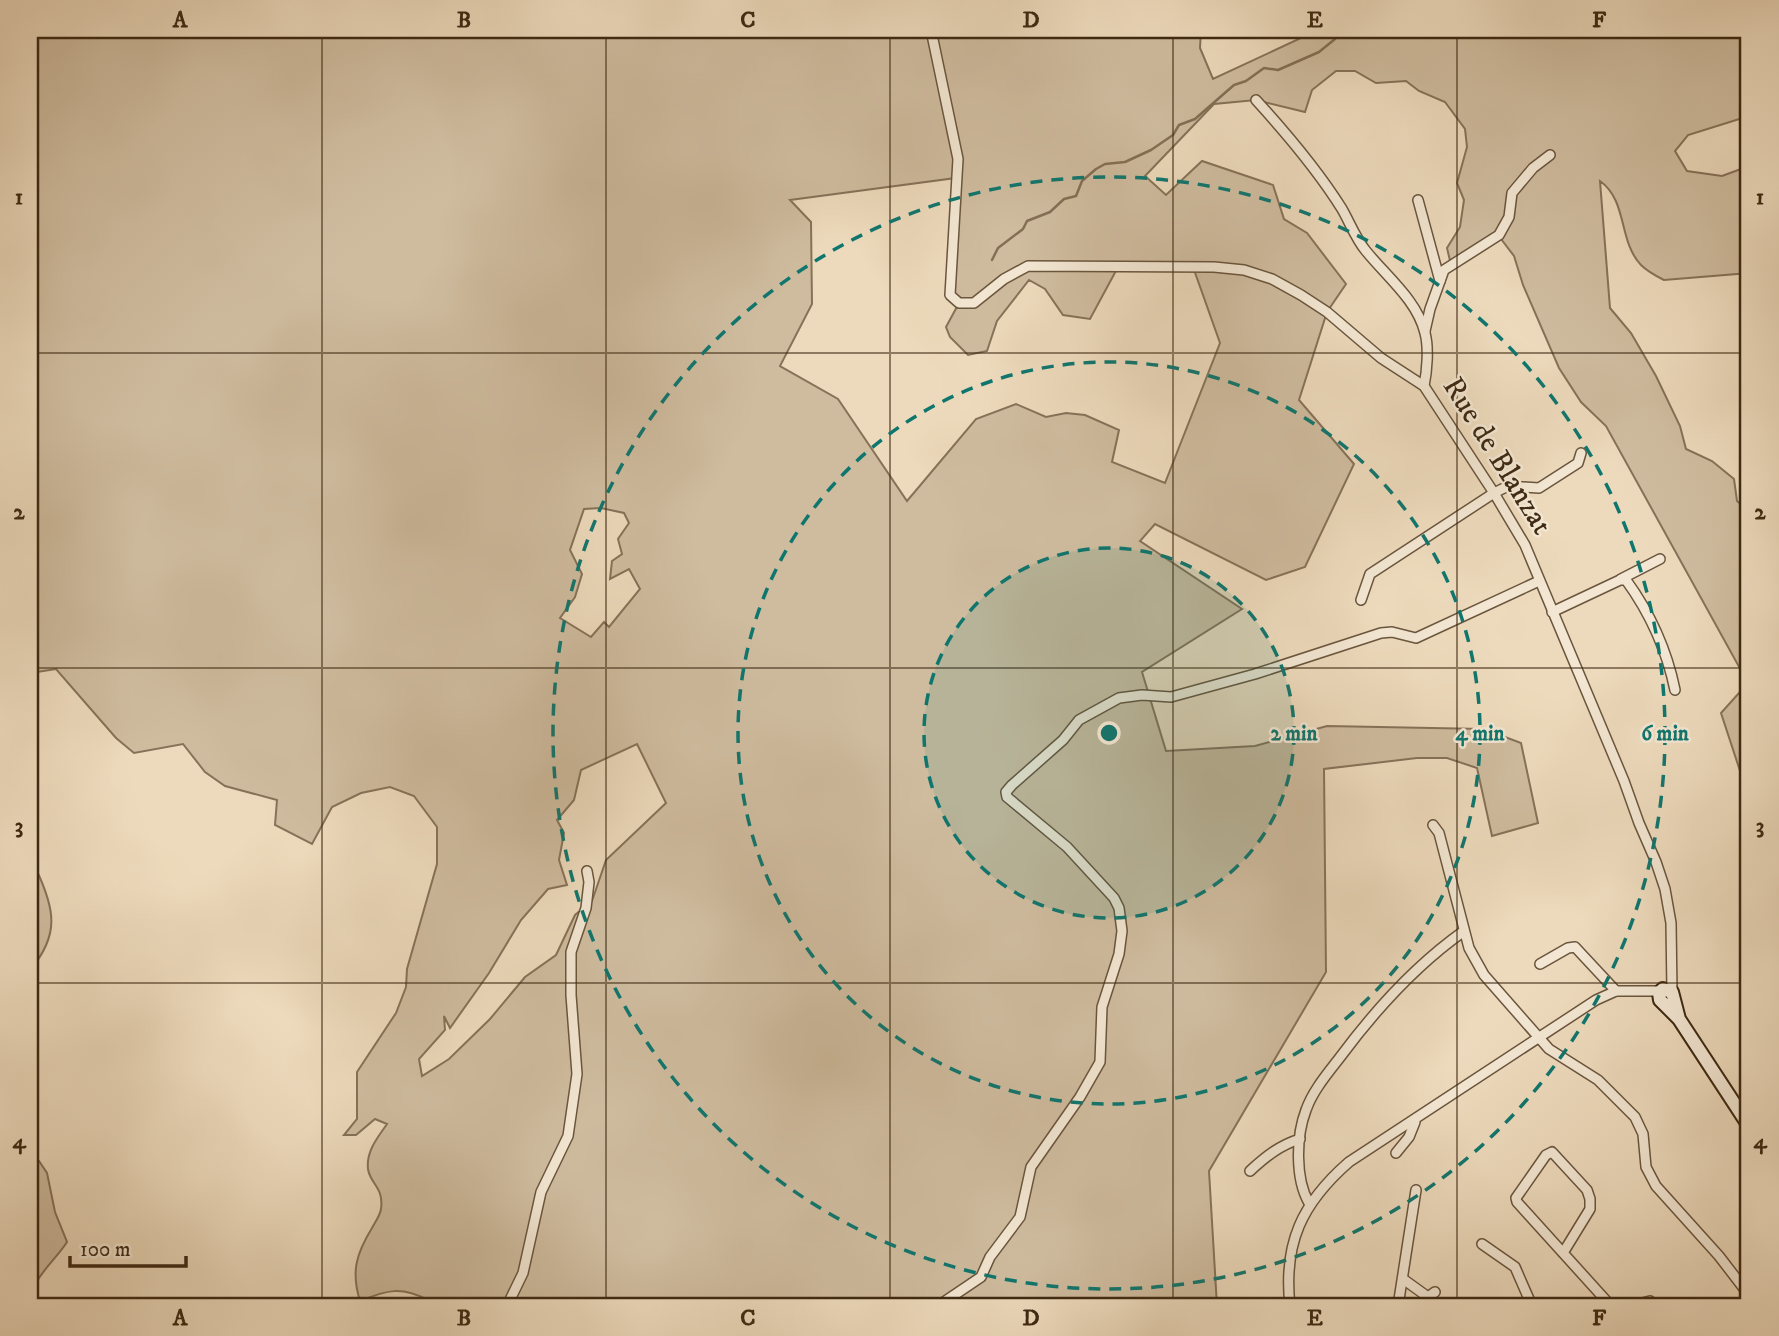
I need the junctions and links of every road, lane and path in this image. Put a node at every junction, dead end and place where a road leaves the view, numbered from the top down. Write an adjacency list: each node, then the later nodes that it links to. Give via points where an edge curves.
1 (931, 30): 7 (street, Rue de Blanzat, via 958,159 950,295 959,303 974,303 1028,266 1244,270 1272,279 1327,312 1381,358)
2 (1256, 100): 6 (street, via 1293,141 1364,249 1405,295)
3 (1550, 155): 5 (street, via 1513,193 1509,217 1499,235 1444,270)
4 (1419, 200): 5 (street)
5 (1440, 281): 6 (street)
6 (1425, 333): 7 (street, via 1428,370)
7 (1424, 386): 9 (street, Rue de Blanzat)
8 (1581, 453): 9 (street, via 1578,463 1539,488 1508,486)
9 (1494, 493): 12 (street, Rue de Blanzat, via 1525,545); 13 (street, via 1370,574)
10 (1660, 559): 11 (street)
11 (1620, 580): 14 (street); 15 (street, via 1626,580 1652,623)
12 (1539, 581): 14 (street, Rue de Blanzat); 37 (street, via 1416,638 1381,633 1171,697 1119,698 1079,720 1006,792 1114,898 1122,922 1119,954 1102,1007 1100,1062 1031,1167 1020,1217 981,1277)
13 (1361, 600)
14 (1552, 612): 21 (street, Rue de Blanzat, via 1662,880 1671,923 1674,986)
15 (1675, 690)
16 (1433, 825): 18 (street, via 1439,833)
17 (587, 871): 36 (street, via 586,908 571,953 577,1074 568,1136 541,1192 523,1273)
18 (1464, 931): 22 (street, via 1484,975); 25 (street, via 1387,998 1360,1031 1322,1081 1306,1110)
19 (1540, 964): 20 (street, via 1575,947)
20 (1616, 991): 21 (street); 22 (street)
21 (1666, 996): 24 (street, Rue de Blanzat)
22 (1539, 1039): 23 (street); 34 (street, via 1598,1080 1635,1117 1643,1134 1646,1167 1656,1186)
23 (1415, 1121): 26 (street); 29 (street, via 1349,1162)
24 (1749, 1126)
25 (1300, 1139): 27 (street, via 1265,1156); 29 (street, via 1303,1193)
26 (1395, 1153)
27 (1250, 1171)
28 (1416, 1190): 32 (street)
29 (1309, 1203): 38 (street, via 1288,1267)
30 (1482, 1244): 40 (street, via 1515,1267)
31 (1563, 1253): 31 (street, via 1516,1198 1552,1153 1590,1199 1590,1209); 41 (street)
32 (1403, 1279): 33 (street, via 1428,1297); 39 (street)
33 (1435, 1292)
34 (1749, 1295)
35 (1650, 1301): 42 (street)
36 (507, 1306)
37 (938, 1306)
38 (1290, 1306)
39 (1398, 1306)
40 (1532, 1306)
41 (1611, 1306)
42 (1630, 1306)

